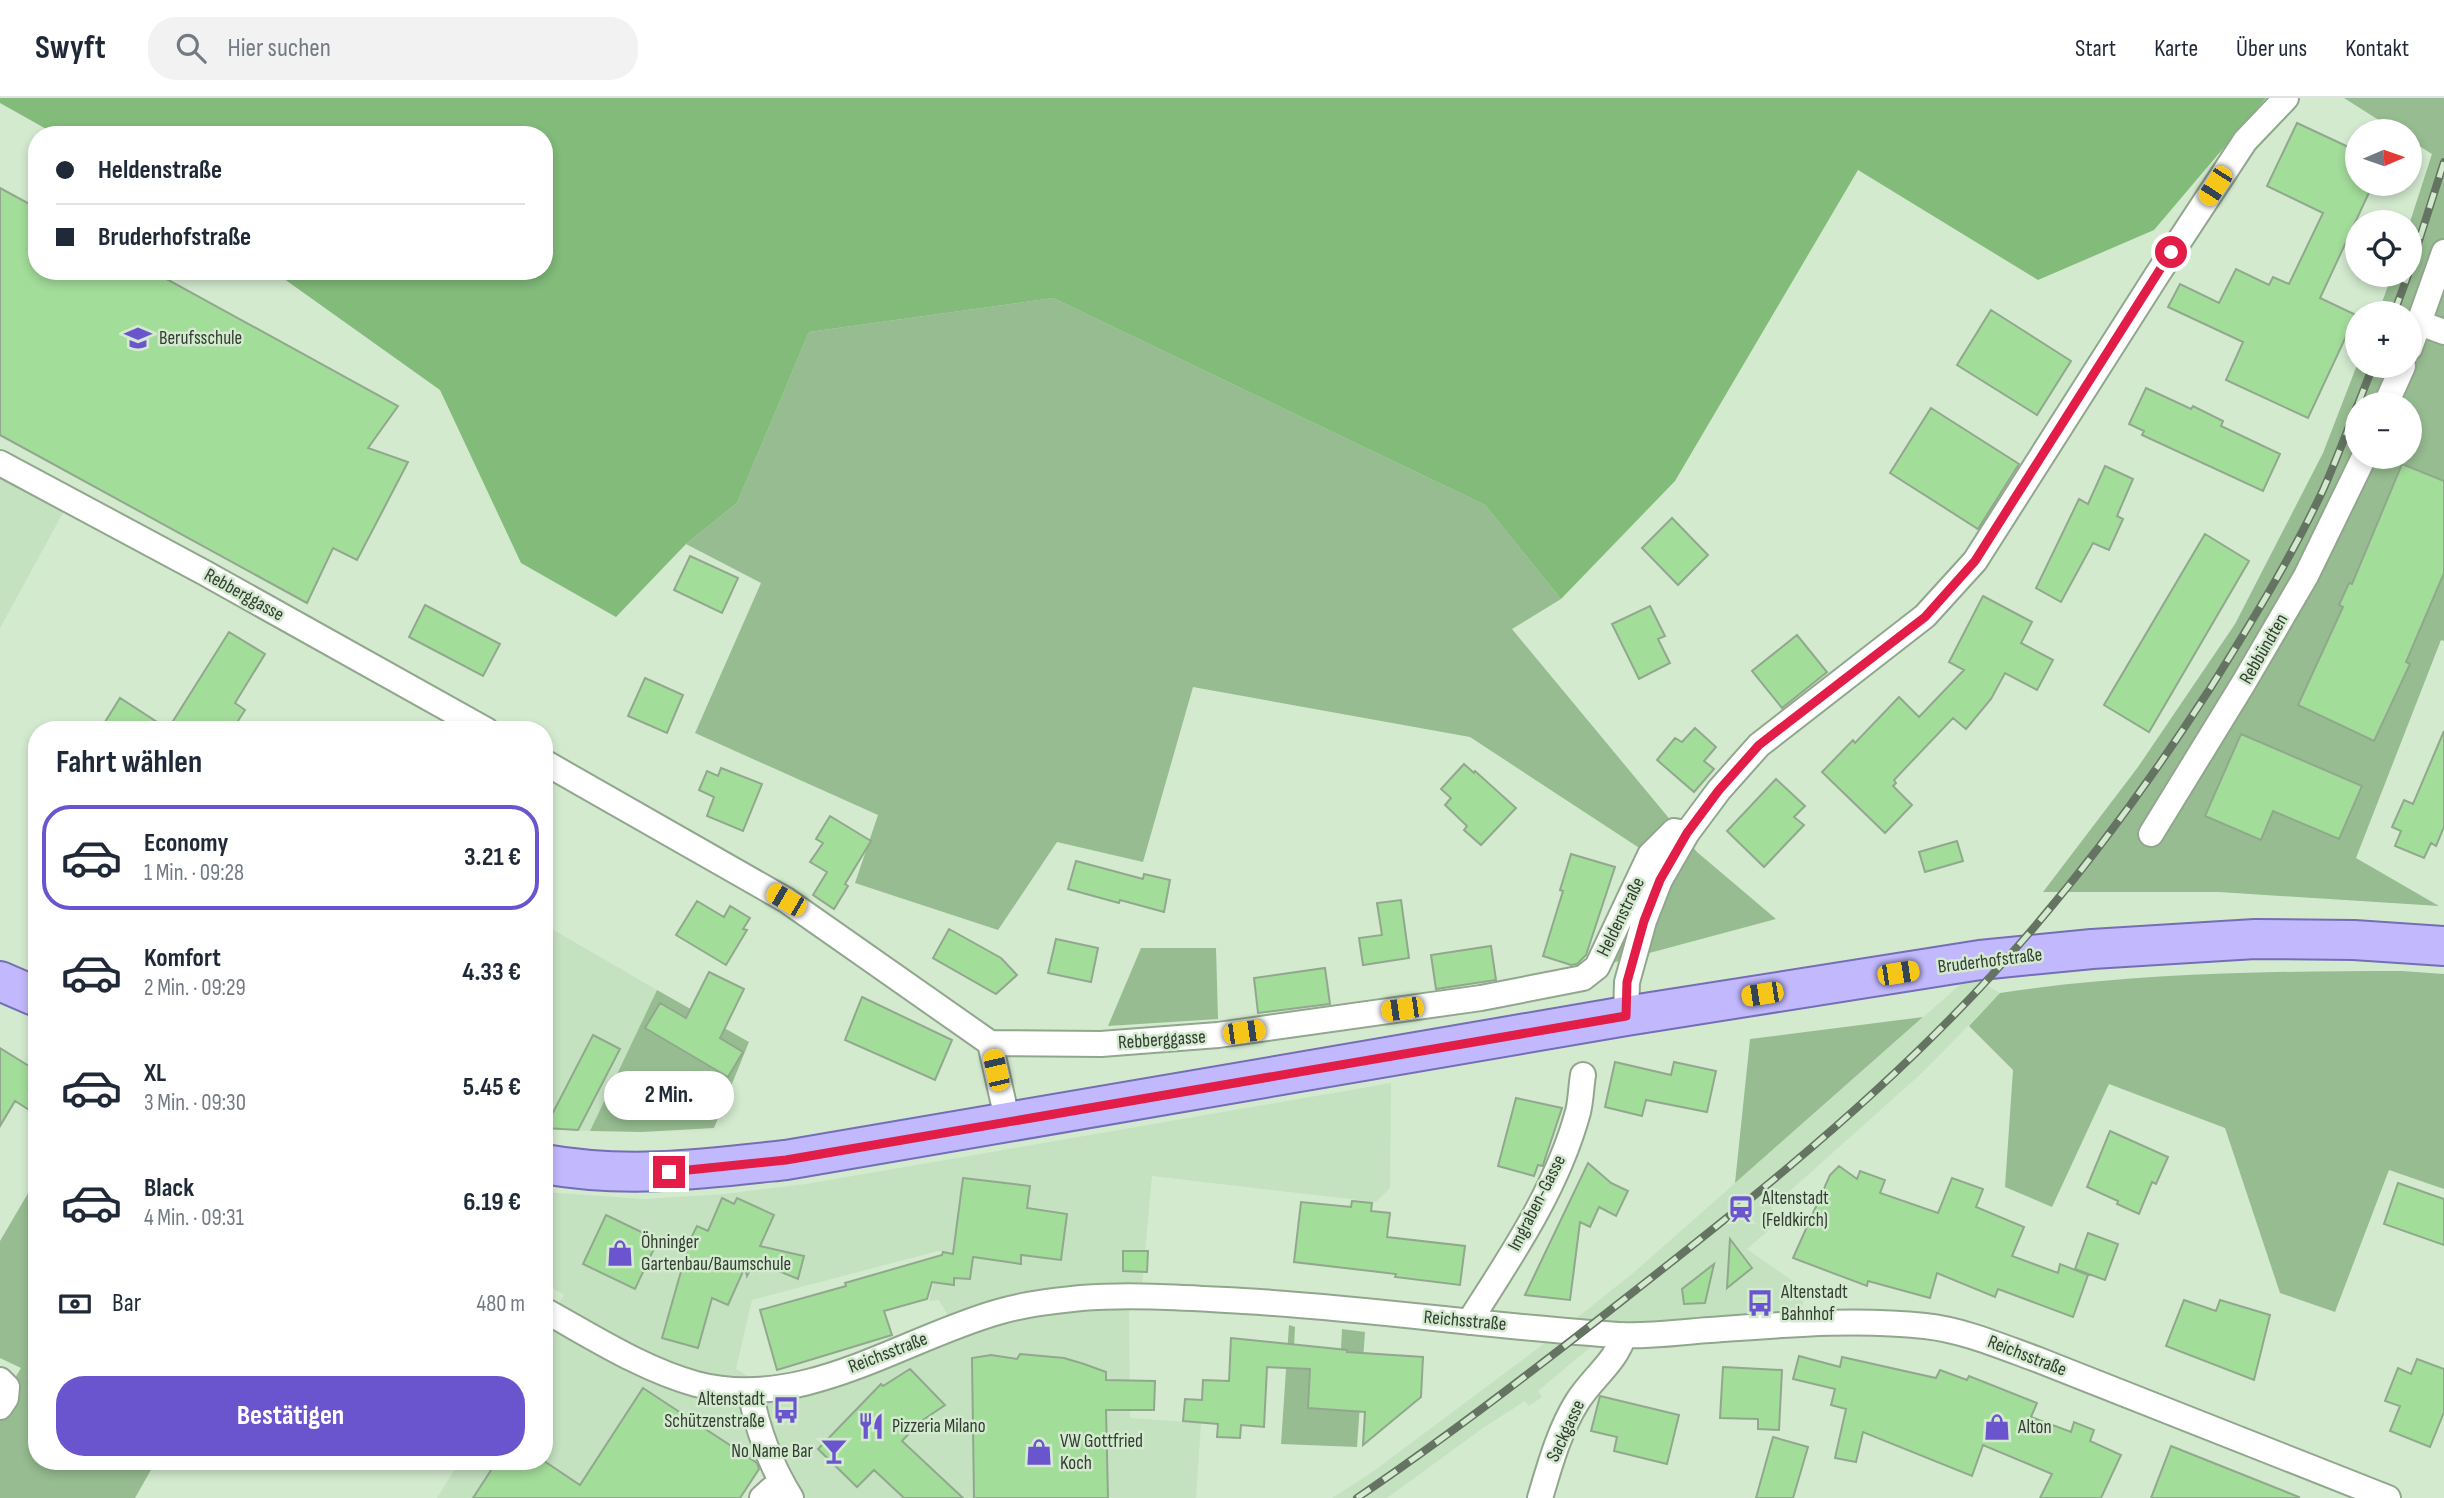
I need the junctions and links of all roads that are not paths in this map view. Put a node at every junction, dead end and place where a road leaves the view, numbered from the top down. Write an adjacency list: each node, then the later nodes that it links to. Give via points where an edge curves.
1 (2286, 98): 10 (street, Heldenstraße, via 2245,141 1975,561 1925,617 1759,745)
2 (2444, 253): 3 (street)
3 (2422, 317)
4 (2422, 324): 5 (street)
5 (2444, 332)
6 (0, 463): 8 (street, Rebberggasse)
7 (2358, 469): 11 (street, Rebbündten, via 2306,576)
8 (470, 721)
9 (553, 767): 17 (street, via 786,900)
10 (1687, 833): 13 (street, Heldenstraße, via 1674,831 1650,855 1597,967); 16 (street, Heldenstraße, via 1660,880 1644,921 1627,982)
11 (2151, 834)
12 (2444, 946): 16 (main road, Bruderhofstraße, via 2255,939 2080,950 1980,960)
13 (1583, 978): 17 (street, Rebberggasse, via 1481,998 1218,1035 1101,1044)
14 (0, 981): 15 (main road)
15 (28, 993)
16 (1626, 1016): 19 (main road, Bruderhofstraße)
17 (990, 1043): 19 (street)
18 (1583, 1074): 22 (street, Imgraben-Gasse, via 1578,1110 1560,1163 1526,1231)
19 (1008, 1123): 20 (main road, Bruderhofstraße, via 707,1169 650,1173)
20 (553, 1166)
21 (553, 1315): 24 (street, Reichsstraße, via 660,1371 707,1386)
22 (1469, 1322): 23 (street, Reichsstraße); 24 (street, Reichsstraße, via 1221,1300 1059,1300 996,1312 803,1383)
23 (1625, 1335): 27 (street, Sackgasse, via 1571,1412); 28 (street, Reichsstraße, via 1856,1322 1929,1326 1977,1337 2036,1359)
24 (750, 1391): 25 (street, via 754,1412)
25 (787, 1491): 26 (street, via 772,1489)
26 (762, 1498)
27 (1540, 1498)
28 (2388, 1498)

